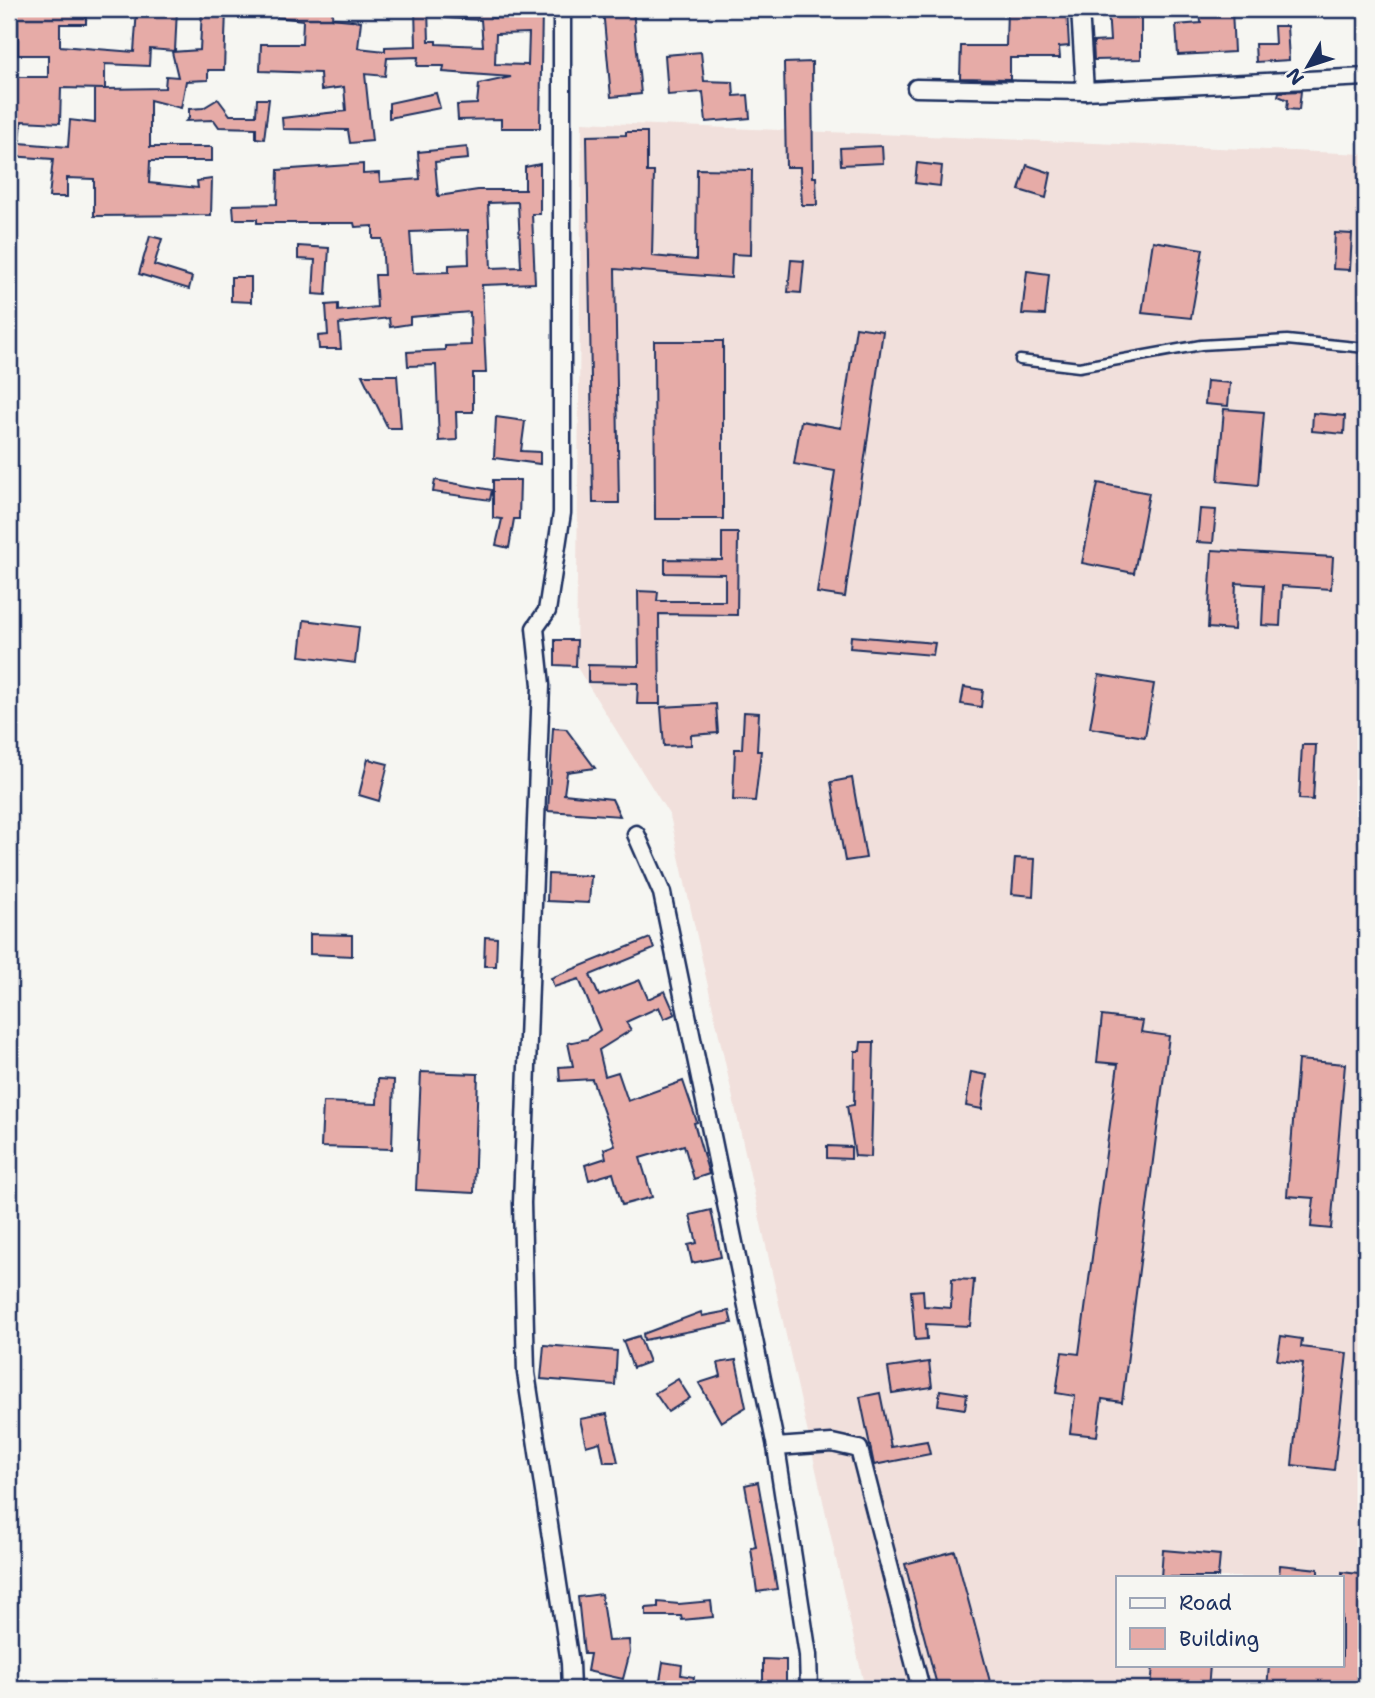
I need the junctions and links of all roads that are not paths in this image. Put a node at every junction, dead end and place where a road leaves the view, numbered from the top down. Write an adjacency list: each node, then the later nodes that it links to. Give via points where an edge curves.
1 (562, 9): 10 (street, via 562,513 547,611 535,628 541,685 522,1203 526,1373)
2 (1080, 9): 5 (street)
3 (1366, 77): 5 (street)
4 (916, 88): 5 (street)
5 (1085, 91)
6 (1366, 348): 7 (lane, via 1287,340 1202,345 1079,367)
7 (1020, 360)
8 (636, 834): 9 (street, via 662,893)
9 (776, 1447): 11 (street, via 808,1655); 12 (street, via 832,1443 859,1449)
10 (571, 1689)
11 (808, 1689)
12 (921, 1689)

